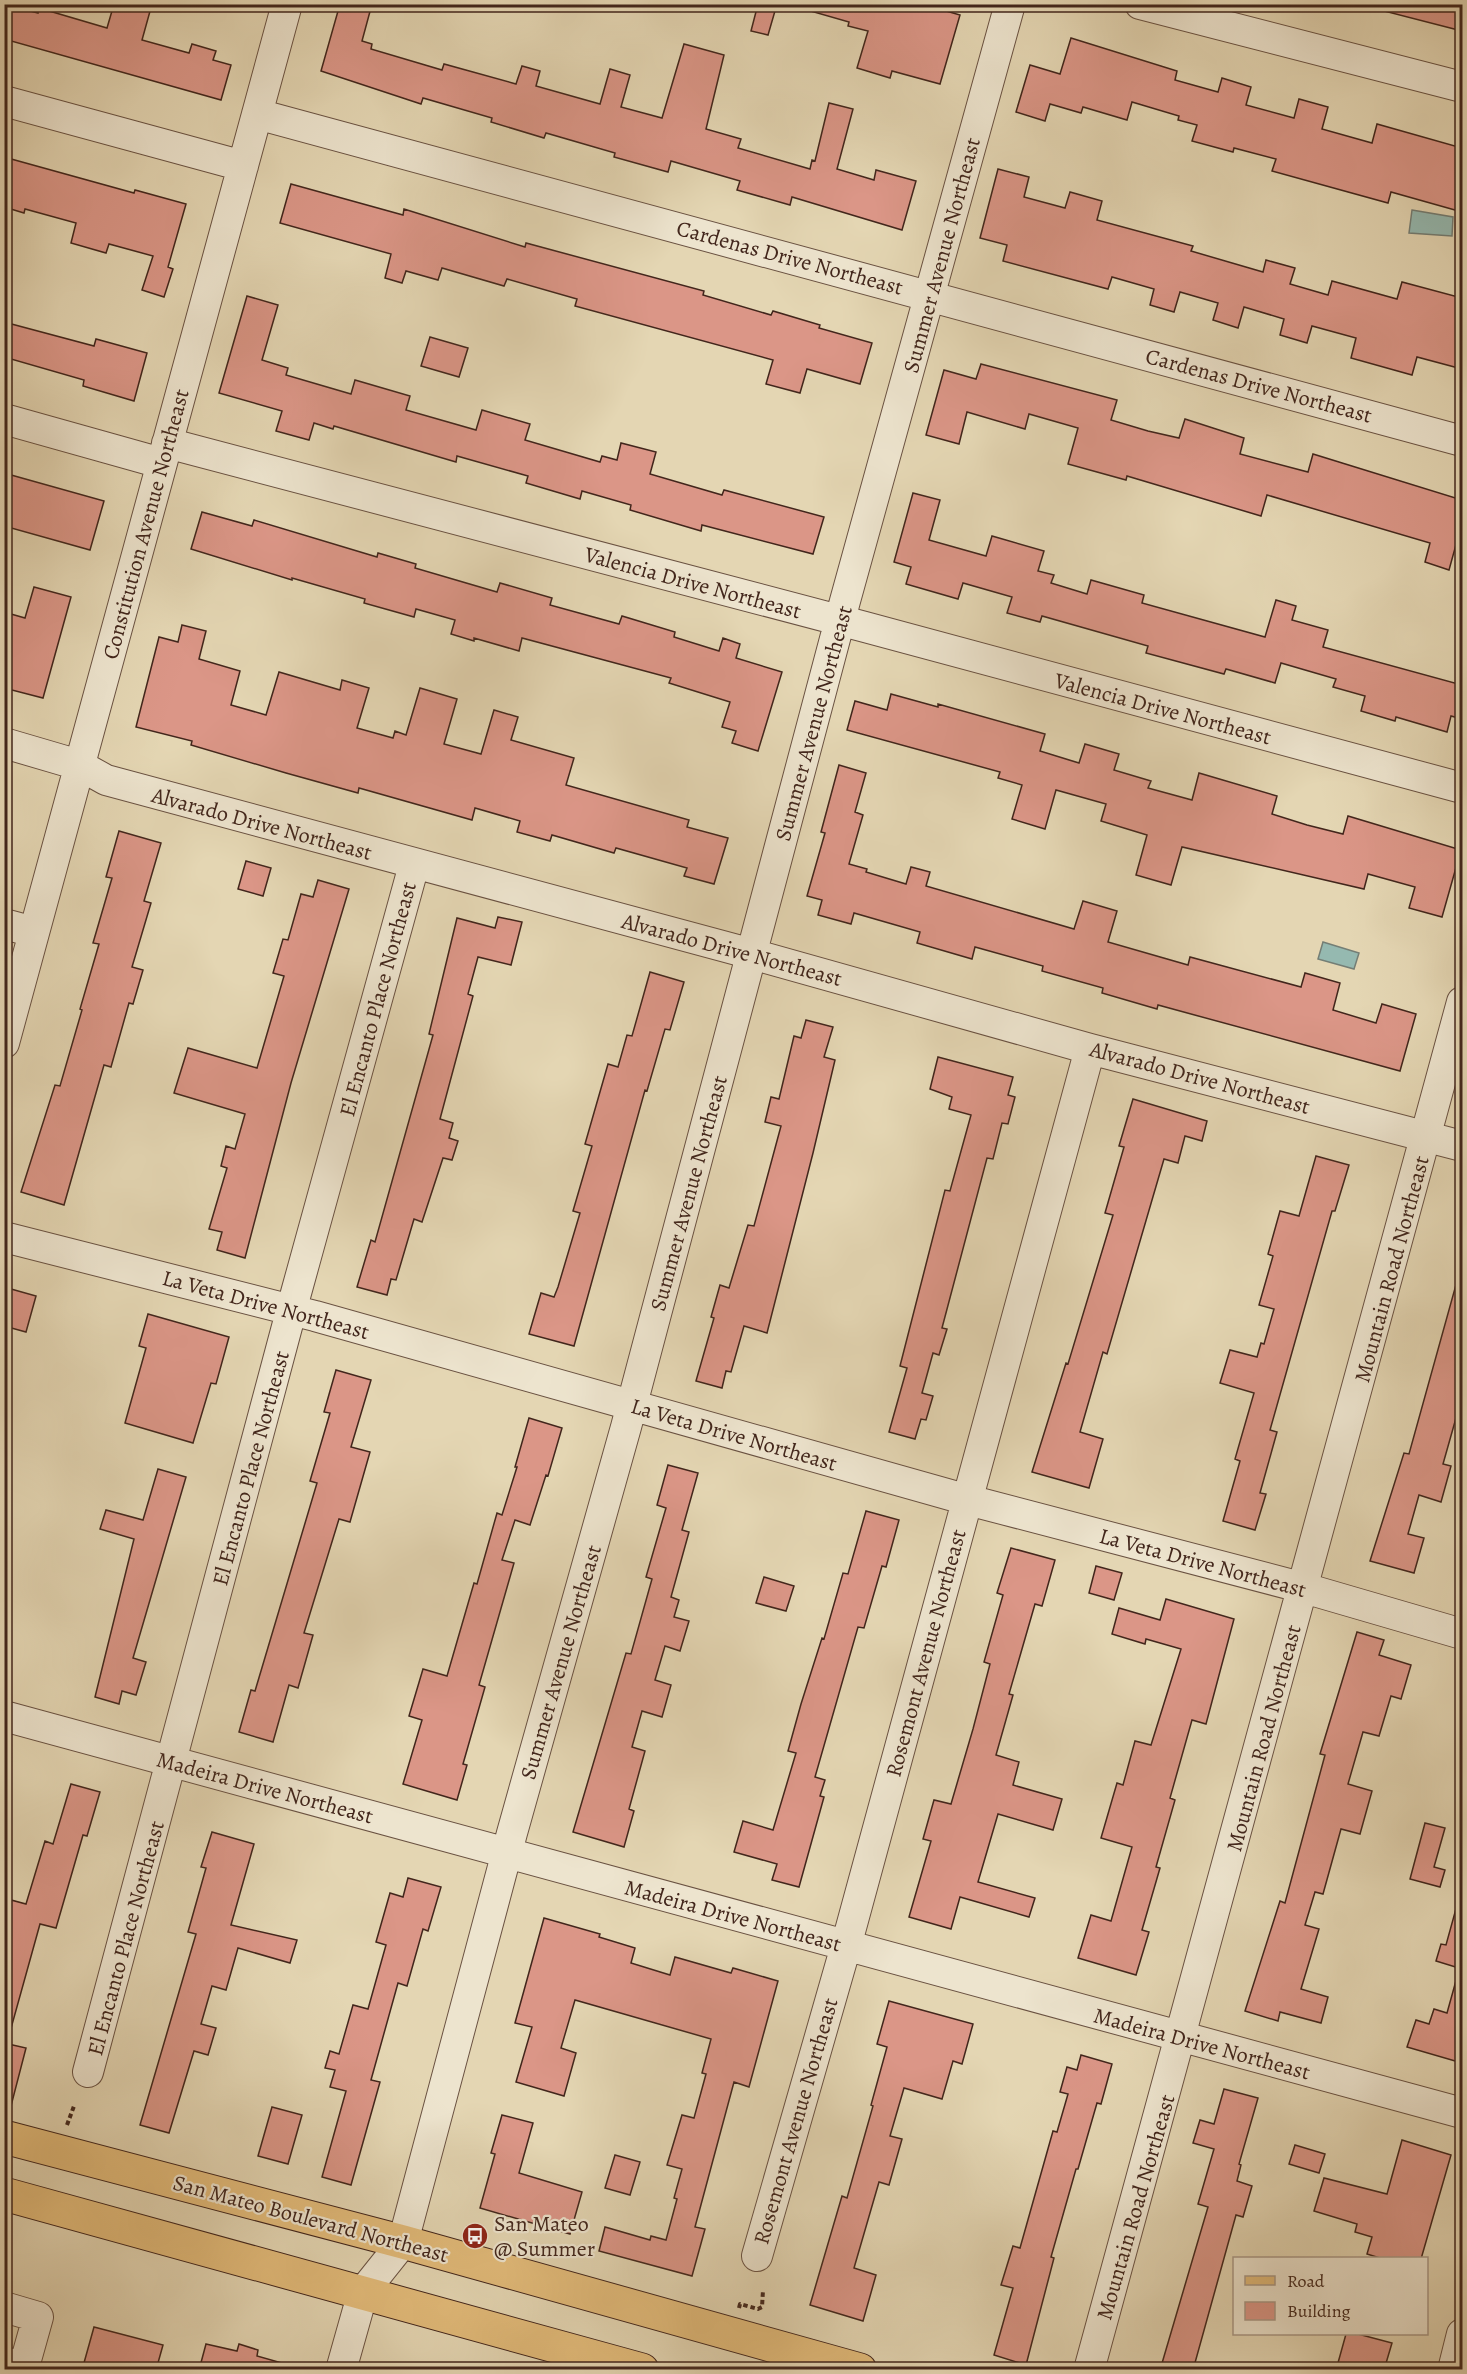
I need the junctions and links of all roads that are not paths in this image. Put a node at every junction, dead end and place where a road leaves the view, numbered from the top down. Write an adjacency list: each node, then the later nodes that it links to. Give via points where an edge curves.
1 (287, 4): 6 (street, Constitution Avenue Northeast)
2 (1010, 4): 8 (street, Summer Avenue Northeast)
3 (1140, 4): 4 (street)
4 (1462, 87)
5 (4, 101): 7 (street)
6 (257, 114): 7 (street, Constitution Avenue Northeast); 8 (street, Cardenas Drive Northeast)
7 (243, 166): 11 (street, Constitution Avenue Northeast)
8 (930, 296): 10 (street, Cardenas Drive Northeast); 12 (street, Summer Avenue Northeast)
9 (4, 419): 11 (street, Valencia Drive Northeast)
10 (1462, 441)
11 (164, 453): 12 (street, Valencia Drive Northeast); 14 (street, Constitution Avenue Northeast)
12 (840, 620): 15 (street, Valencia Drive Northeast); 19 (street, Summer Avenue Northeast)
13 (4, 743): 14 (street, Alvarado Drive Northeast)
14 (80, 765): 16 (street, Alvarado Drive Northeast, via 106,780); 18 (street, Constitution Avenue Northeast)
15 (1462, 788)
16 (414, 865): 19 (street, Alvarado Drive Northeast); 26 (street, El Encanto Place Northeast)
17 (4, 924): 18 (street)
18 (34, 932): 21 (street, Constitution Avenue Northeast)
19 (752, 954): 22 (street, Alvarado Drive Northeast); 27 (street, Summer Avenue Northeast)
20 (1462, 1002): 23 (street, Mountain Road Northeast)
21 (4, 1043)
22 (1090, 1049): 23 (street, Alvarado Drive Northeast); 28 (street, Rosemont Avenue Northeast)
23 (1427, 1136): 24 (street, Alvarado Drive Northeast); 29 (street, Mountain Road Northeast)
24 (1462, 1146)
25 (4, 1237): 26 (street, La Veta Drive Northeast)
26 (292, 1310): 27 (street, La Veta Drive Northeast); 32 (street, El Encanto Place Northeast)
27 (632, 1405): 28 (street, La Veta Drive Northeast); 33 (street, Summer Avenue Northeast)
28 (968, 1500): 29 (street, La Veta Drive Northeast); 34 (street, Rosemont Avenue Northeast)
29 (1304, 1588): 30 (street, La Veta Drive Northeast); 35 (street, Mountain Road Northeast)
30 (1462, 1634)
31 (4, 1716): 32 (street, Madeira Drive Northeast)
32 (172, 1762): 33 (street, Madeira Drive Northeast); 36 (street, El Encanto Place Northeast)
33 (507, 1853): 34 (street, Madeira Drive Northeast); 40 (street, Summer Avenue Northeast)
34 (846, 1946): 35 (street, Madeira Drive Northeast); 41 (street, Rosemont Avenue Northeast)
35 (1181, 2037): 37 (street, Madeira Drive Northeast); 49 (street, Mountain Road Northeast)
36 (88, 2072)
37 (1462, 2114)
38 (4, 2137): 40 (main road, San Mateo Boulevard Northeast)
39 (4, 2194): 42 (main road)
40 (403, 2242): 42 (street, Summer Avenue Northeast); 48 (main road, San Mateo Boulevard Northeast)
41 (757, 2256)
42 (363, 2292): 46 (street, Summer Avenue Northeast); 47 (main road)
43 (4, 2307): 45 (street, via 38,2317 24,2367)
44 (1462, 2334): 50 (street)
45 (4, 2362)
46 (341, 2370)
47 (642, 2370)
48 (860, 2370)
49 (1089, 2370)
50 (1453, 2370)

